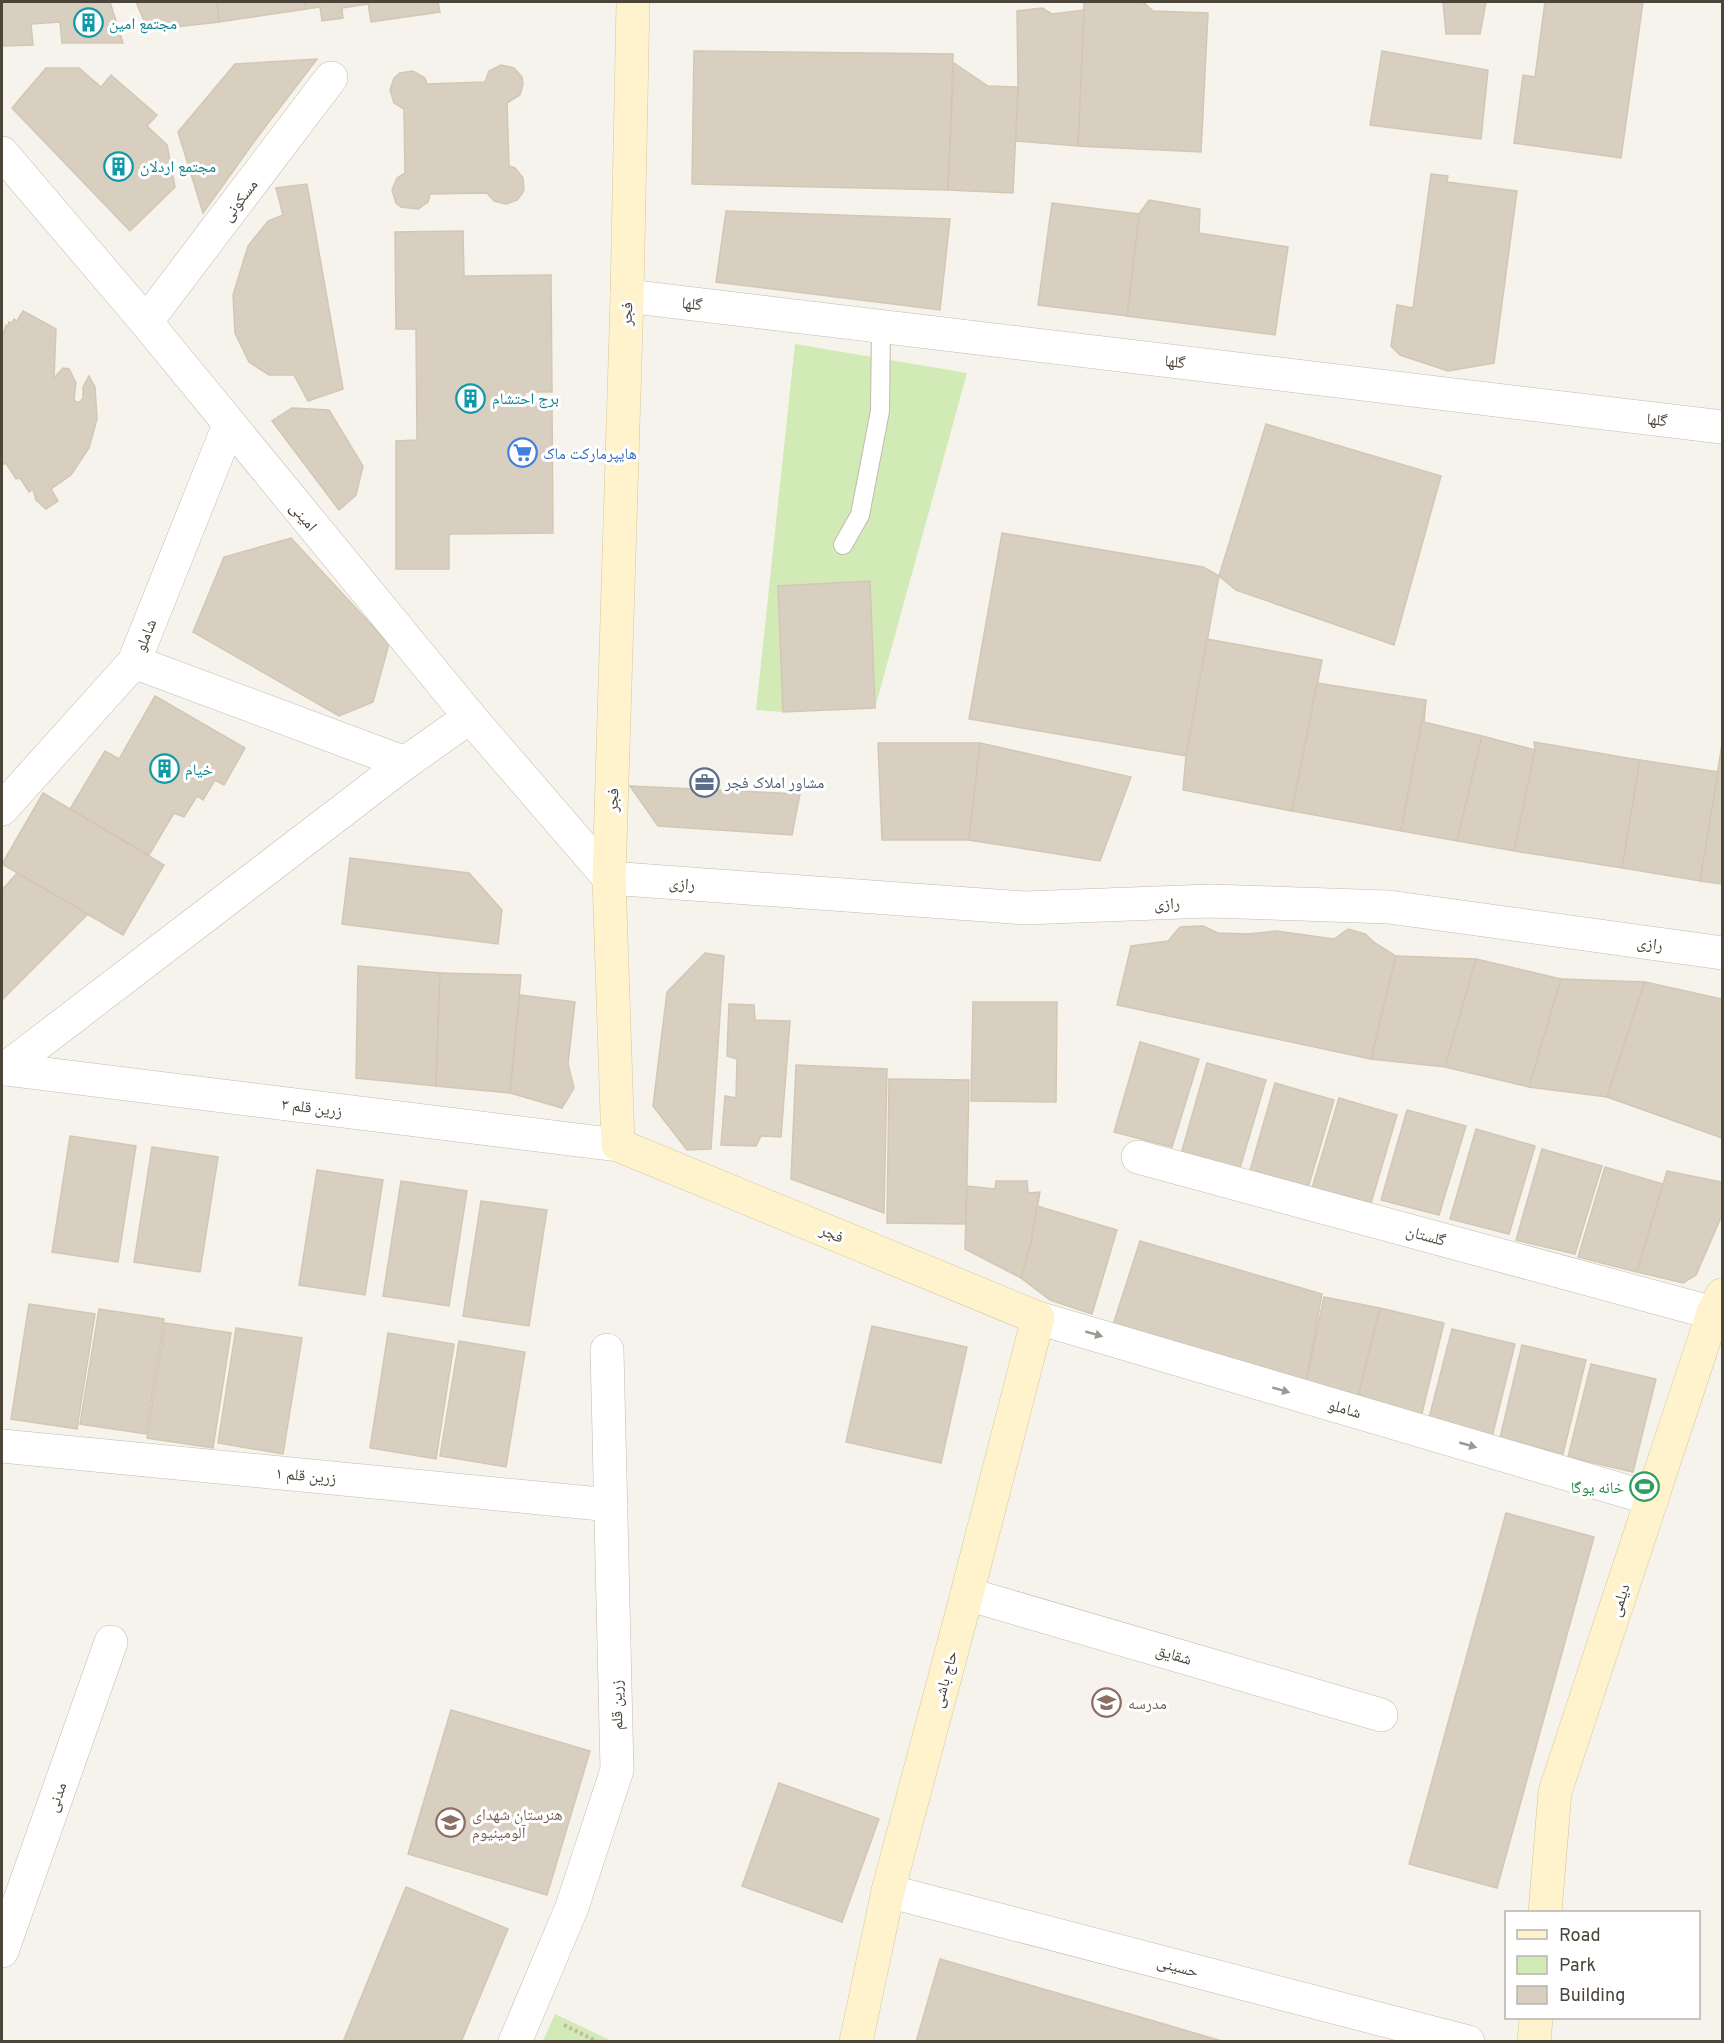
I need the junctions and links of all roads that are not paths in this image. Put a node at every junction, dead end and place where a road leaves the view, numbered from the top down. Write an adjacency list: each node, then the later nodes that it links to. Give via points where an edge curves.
1 (633, 2): 4 (street, فجر)
2 (331, 78): 5 (street, مسکونی)
3 (2, 153): 5 (street, امینی)
4 (627, 296): 6 (street, گلها); 14 (street, فجر)
5 (146, 322): 7 (street, امینی)
6 (881, 326): 8 (street, گلها); 9 (lane, via 880,411 860,515)
7 (229, 425): 10 (street, شاملو); 11 (street, امینی)
8 (1722, 427)
9 (843, 545)
10 (134, 662): 12 (street); 13 (street, شاملو)
11 (470, 717): 12 (street); 14 (street, امینی)
12 (405, 763): 16 (street)
13 (2, 809)
14 (609, 878): 15 (street, رازی, via 1025,908 1209,901 1389,907); 17 (street, فجر)
15 (1722, 953)
16 (3, 1077): 17 (street, زرین قلم ۳)
17 (618, 1145): 20 (street, فجر)
18 (1138, 1157): 19 (street, گلستان)
19 (1718, 1304): 23 (street, دیلمی)
20 (1038, 1318): 23 (street, شاملو, one-way to 23); 25 (street, حاج باشی)
21 (607, 1350): 24 (street, زرین قلم)
22 (2, 1446): 24 (street, زرین قلم ۱)
23 (1652, 1499): 29 (street, دیلمی, via 1555,1792)
24 (611, 1505): 32 (street, زرین قلم, via 617,1770 572,1907)
25 (967, 1594): 27 (street, شقایق); 28 (street, حاج باشی)
26 (111, 1642): 30 (street, مدنی)
27 (1381, 1715)
28 (888, 1891): 33 (street, حاج باشی); 34 (street, حسینی)
29 (1545, 1911)
30 (2, 1951)
31 (1536, 2019): 35 (street)
32 (515, 2042)
33 (856, 2042)
34 (1468, 2042)
35 (1534, 2042)

